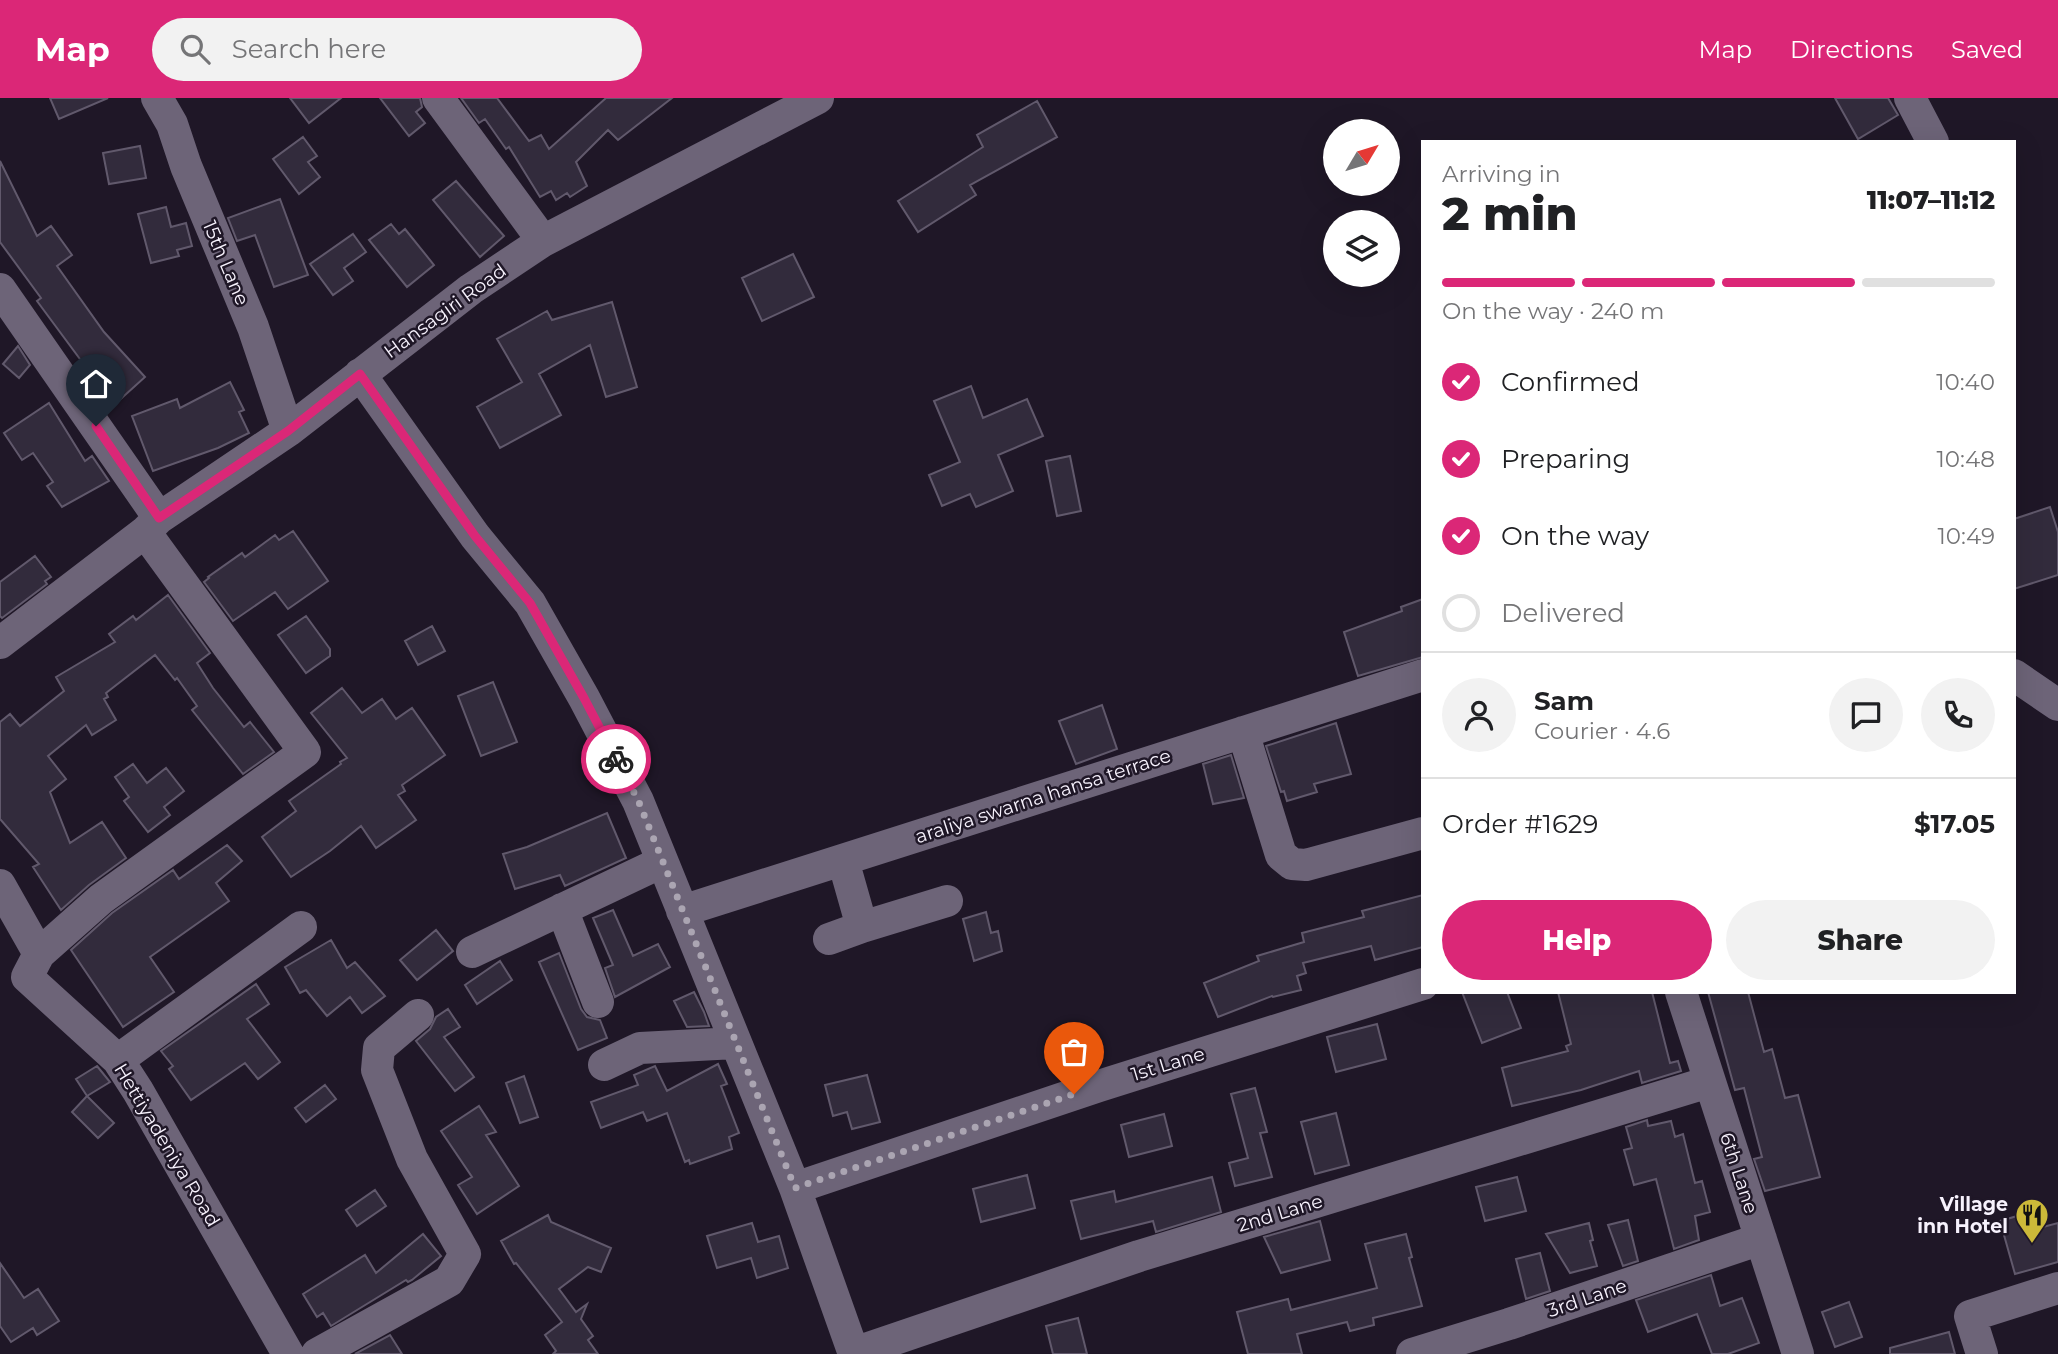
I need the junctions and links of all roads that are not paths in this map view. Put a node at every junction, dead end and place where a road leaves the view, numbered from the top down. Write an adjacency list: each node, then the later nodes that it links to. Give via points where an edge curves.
1 (157, 98): 9 (street, 15th Lane, via 172,124 253,327)
2 (438, 98): 6 (street)
3 (818, 98): 6 (street, Hansagiri Road)
4 (1910, 98): 5 (street)
5 (1932, 140)
6 (543, 241): 8 (street, Hansagiri Road, via 471,289)
7 (0, 289): 10 (street)
8 (360, 374): 9 (street, Hansagiri Road); 18 (street, via 475,536 530,603 638,800)
9 (288, 431): 10 (street, Hansagiri Road)
10 (152, 525): 11 (street, Hansagiri Road); 27 (street, via 305,752 102,900)
11 (3, 635)
12 (1421, 676): 15 (street, araliya swarna hansa terrace)
13 (2016, 676): 14 (street)
14 (2058, 705)
15 (1243, 732): 16 (street, via 1281,855 1292,864 1306,865); 17 (street, araliya swarna hansa terrace)
16 (1421, 834)
17 (843, 860): 22 (street, araliya swarna hansa terrace); 24 (street)
18 (662, 862): 21 (street); 22 (street)
19 (0, 885): 27 (street, Hettiyadeniya Road)
20 (947, 901): 24 (street)
21 (562, 909): 26 (street); 30 (street)
22 (682, 911): 32 (street)
23 (301, 927): 33 (street)
24 (862, 927): 25 (street)
25 (829, 939)
26 (472, 952)
27 (22, 972): 33 (street, Hettiyadeniya Road)
28 (1421, 985): 36 (street, 1st Lane)
29 (1682, 994): 35 (street, 6th Lane)
30 (598, 1002)
31 (418, 1014): 40 (street, via 379,1048 377,1070 412,1159 465,1254 449,1281)
32 (736, 1042): 34 (street, via 639,1048); 36 (street)
33 (118, 1060): 39 (street, Hettiyadeniya Road)
34 (604, 1065)
35 (1709, 1082): 37 (street, 6th Lane); 41 (street, 2nd Lane, via 1139,1256)
36 (795, 1188): 41 (street)
37 (1761, 1239): 42 (street, 3rd Lane); 43 (street, 6th Lane)
38 (2058, 1288): 44 (street, via 1970,1316)
39 (288, 1354)
40 (317, 1354)
41 (854, 1354)
42 (1412, 1354)
43 (1798, 1354)
44 (1982, 1354)

